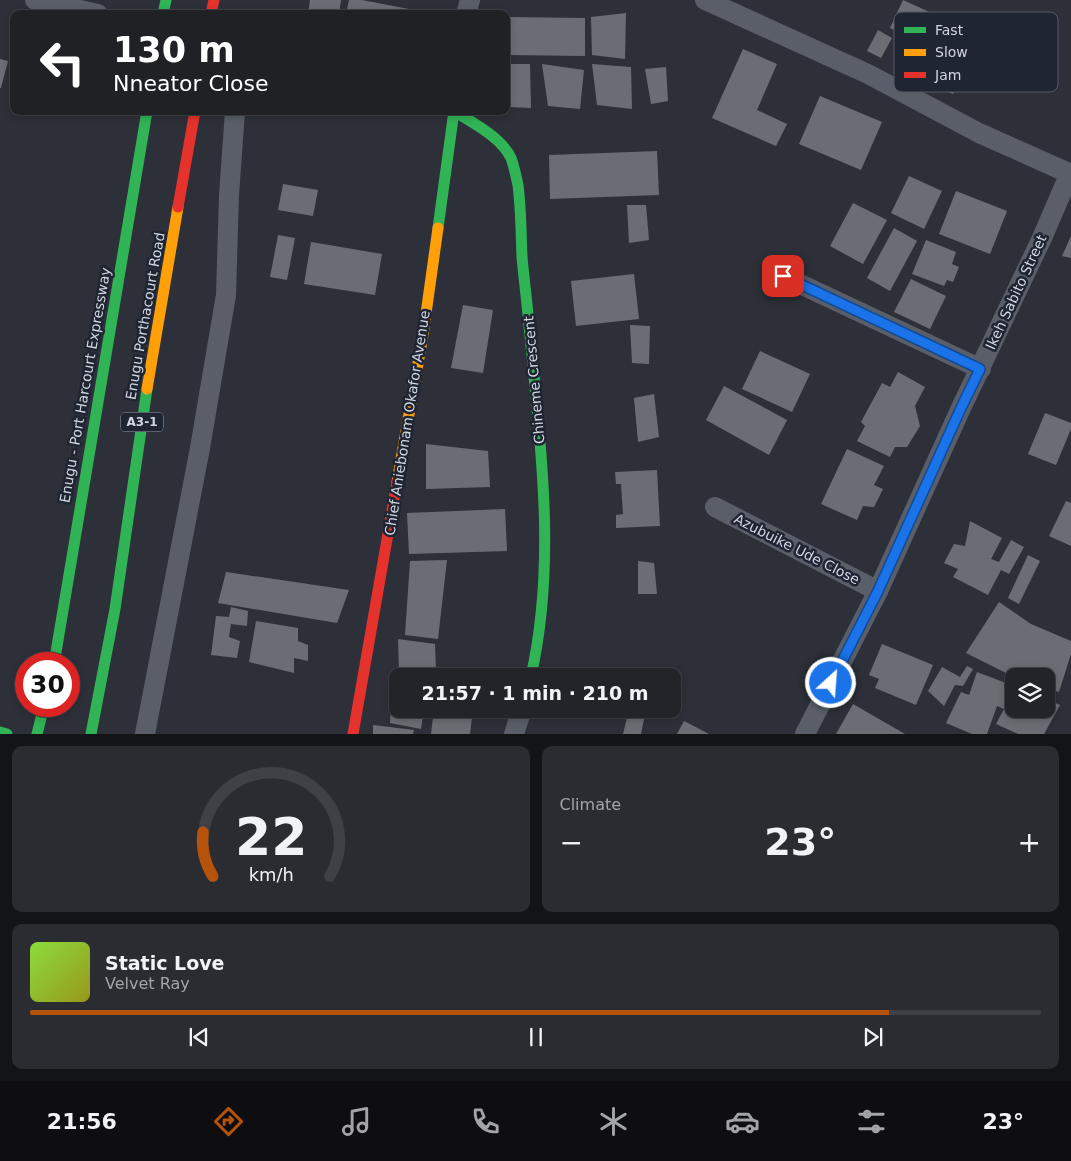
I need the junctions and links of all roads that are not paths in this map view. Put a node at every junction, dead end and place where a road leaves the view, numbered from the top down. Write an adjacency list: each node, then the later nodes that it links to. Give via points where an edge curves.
1 (34, 0): 4 (street)
2 (706, 0): 3 (street)
3 (728, 5): 5 (street)
4 (80, 10)
5 (894, 88)
6 (902, 92): 12 (street, via 979,133)
7 (146, 115): 17 (main road, Enugu - Port Harcourt Expressway)
8 (194, 115): 24 (main road, Enugu Porthacourt Road / A3-1, via 148,379 115,609)
9 (236, 115): 25 (street, via 226,295)
10 (453, 115): 26 (main road, Chief Aniebonam Okafor Avenue, via 423,334)
11 (460, 115): 18 (main road, Chineme Crescent, via 487,133 510,156 517,177 544,507 544,594 539,649)
12 (1070, 173): 14 (street, Ikeh Sabito Street)
13 (783, 276): 14 (street)
14 (980, 369): 16 (street, Ikeh Sabito Street)
15 (716, 507): 16 (street, Azubuike Ude Close)
16 (878, 591): 28 (street, Ikeh Sabito Street)
17 (56, 652)
18 (533, 668)
19 (41, 717): 23 (main road)
20 (519, 718): 27 (street)
21 (0, 732): 22 (main road)
22 (6, 734)
23 (37, 734)
24 (91, 734)
25 (145, 734)
26 (354, 734)
27 (514, 734)
28 (805, 734)

